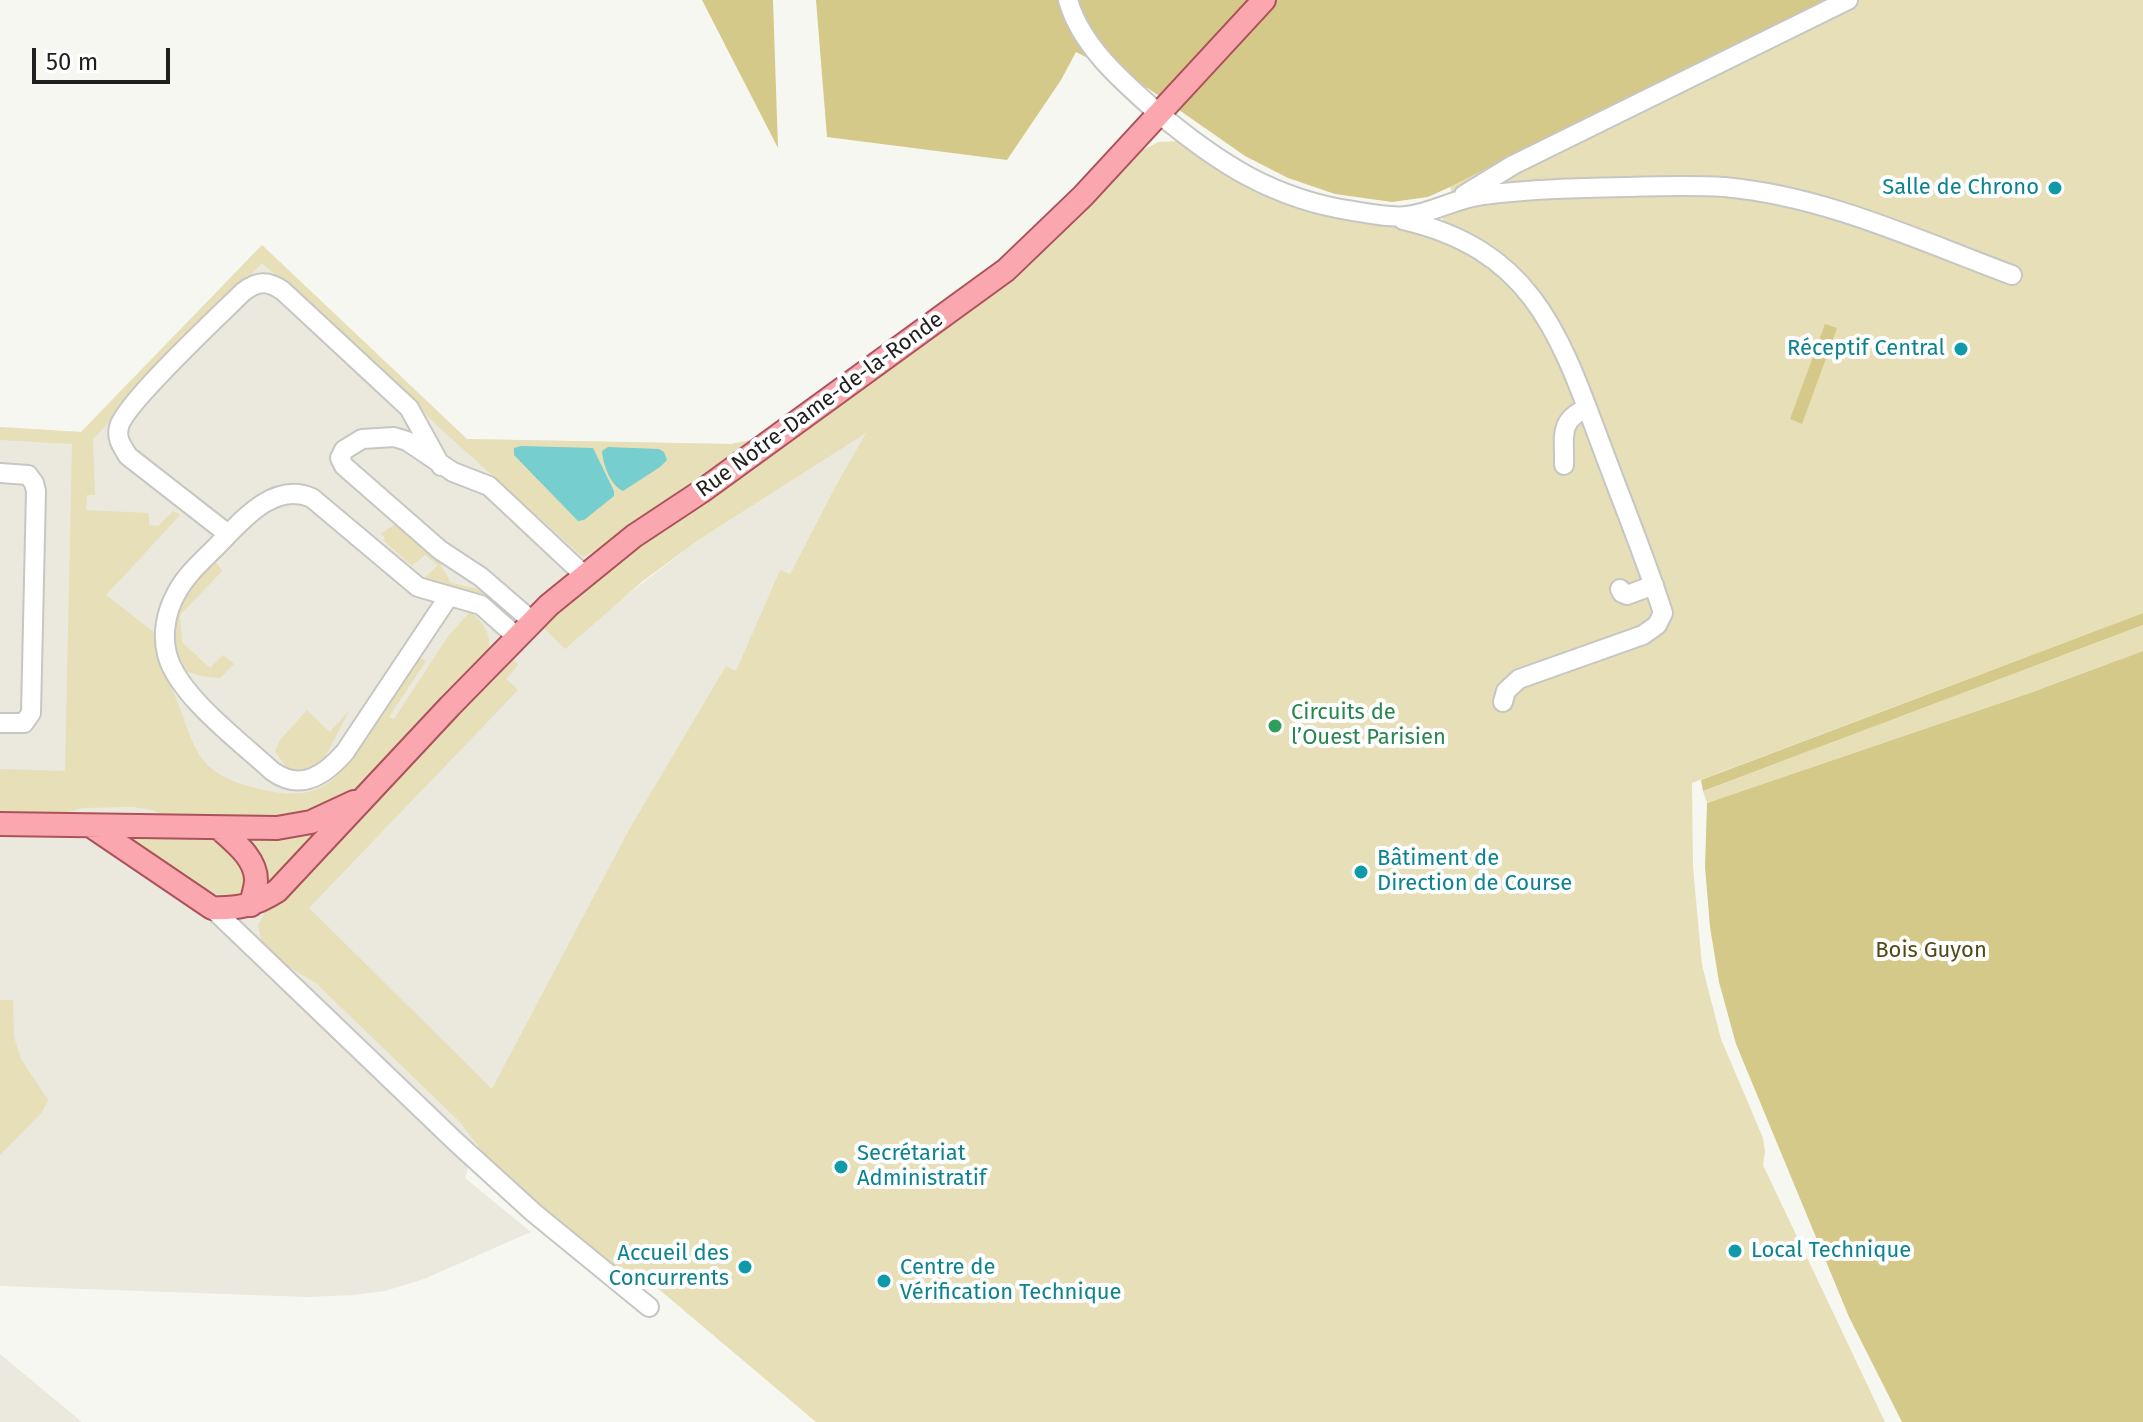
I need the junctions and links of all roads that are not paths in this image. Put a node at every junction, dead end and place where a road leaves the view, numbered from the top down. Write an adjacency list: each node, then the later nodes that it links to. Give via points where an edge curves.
1 (1068, 0): 4 (street, via 1072,16 1120,80)
2 (1264, 0): 4 (main road, Rue Notre-Dame-de-la-Ronde)
3 (1848, 0): 5 (street, via 1513,165)
4 (1158, 113): 6 (street, via 1256,182 1319,205); 13 (main road, Rue Notre-Dame-de-la-Ronde, via 1006,270)
5 (1459, 199): 6 (street, via 1408,216); 7 (street, via 1561,188 1750,190 1844,212)
6 (1381, 215): 8 (street, via 1464,240 1508,270 1553,328)
7 (2012, 275)
8 (1587, 408): 9 (street, via 1566,423); 14 (street)
9 (1564, 465)
10 (441, 466): 12 (street, via 417,418 400,398 283,291 258,283 131,406 118,430 128,456); 13 (street, via 489,486); 17 (street, via 394,437 362,439 340,458 440,550 481,577)
11 (0, 473): 19 (street, via 24,474 36,487 31,713 24,723)
12 (228, 534): 16 (street, via 254,508 304,494 418,587); 16 (street, via 174,598 166,622 168,658 197,701 272,771 289,780 319,776 333,766)
13 (584, 575): 17 (main road, Rue Notre-Dame-de-la-Ronde)
14 (1654, 585): 15 (street, via 1627,595); 18 (street, via 1663,616 1654,628 1519,679)
15 (1620, 589)
16 (449, 596): 17 (street, via 481,605)
17 (525, 629): 20 (main road, Rue Notre-Dame-de-la-Ronde)
18 (1503, 702)
19 (0, 723)
20 (364, 797): 23 (main road, Rue Notre-Dame-de-la-Ronde, via 311,822); 24 (main road, Rue Notre-Dame-de-la-Ronde, via 292,877)
21 (0, 824): 22 (main road, Rue Notre-Dame-de-la-Ronde)
22 (91, 826): 23 (main road, Rue Notre-Dame-de-la-Ronde); 25 (main road)
23 (220, 829): 24 (main road, via 253,865)
24 (251, 905): 25 (main road, Rue Notre-Dame-de-la-Ronde)
25 (212, 908): 26 (street, via 456,1142)
26 (649, 1307)

